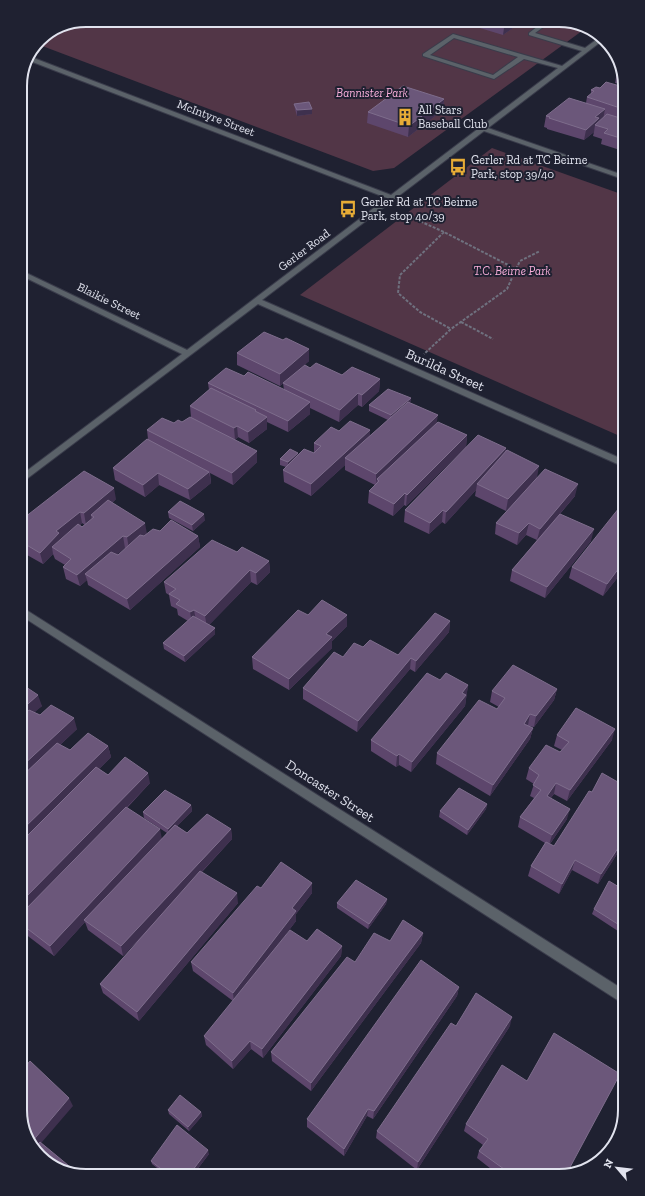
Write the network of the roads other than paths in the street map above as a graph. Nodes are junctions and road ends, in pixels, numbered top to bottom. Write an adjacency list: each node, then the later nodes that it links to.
1 (540, 27): 3 (street)
2 (598, 41): 3 (street, Gerler Road)
3 (586, 50): 6 (street, Gerler Road)
4 (522, 57): 4 (street); 6 (street)
5 (33, 60): 9 (street, McIntyre Street)
6 (563, 68): 7 (street, Gerler Road)
7 (483, 130): 8 (street); 9 (street, Gerler Road)
8 (618, 175)
9 (392, 198): 11 (street, Gerler Road)
10 (27, 275): 12 (street, Blaikie Street)
11 (257, 301): 12 (street, Gerler Road); 13 (street, Burilda Street)
12 (187, 353): 14 (street, Gerler Road)
13 (618, 461)
14 (27, 476)
15 (27, 614): 16 (street, Doncaster Street)
16 (618, 993)

